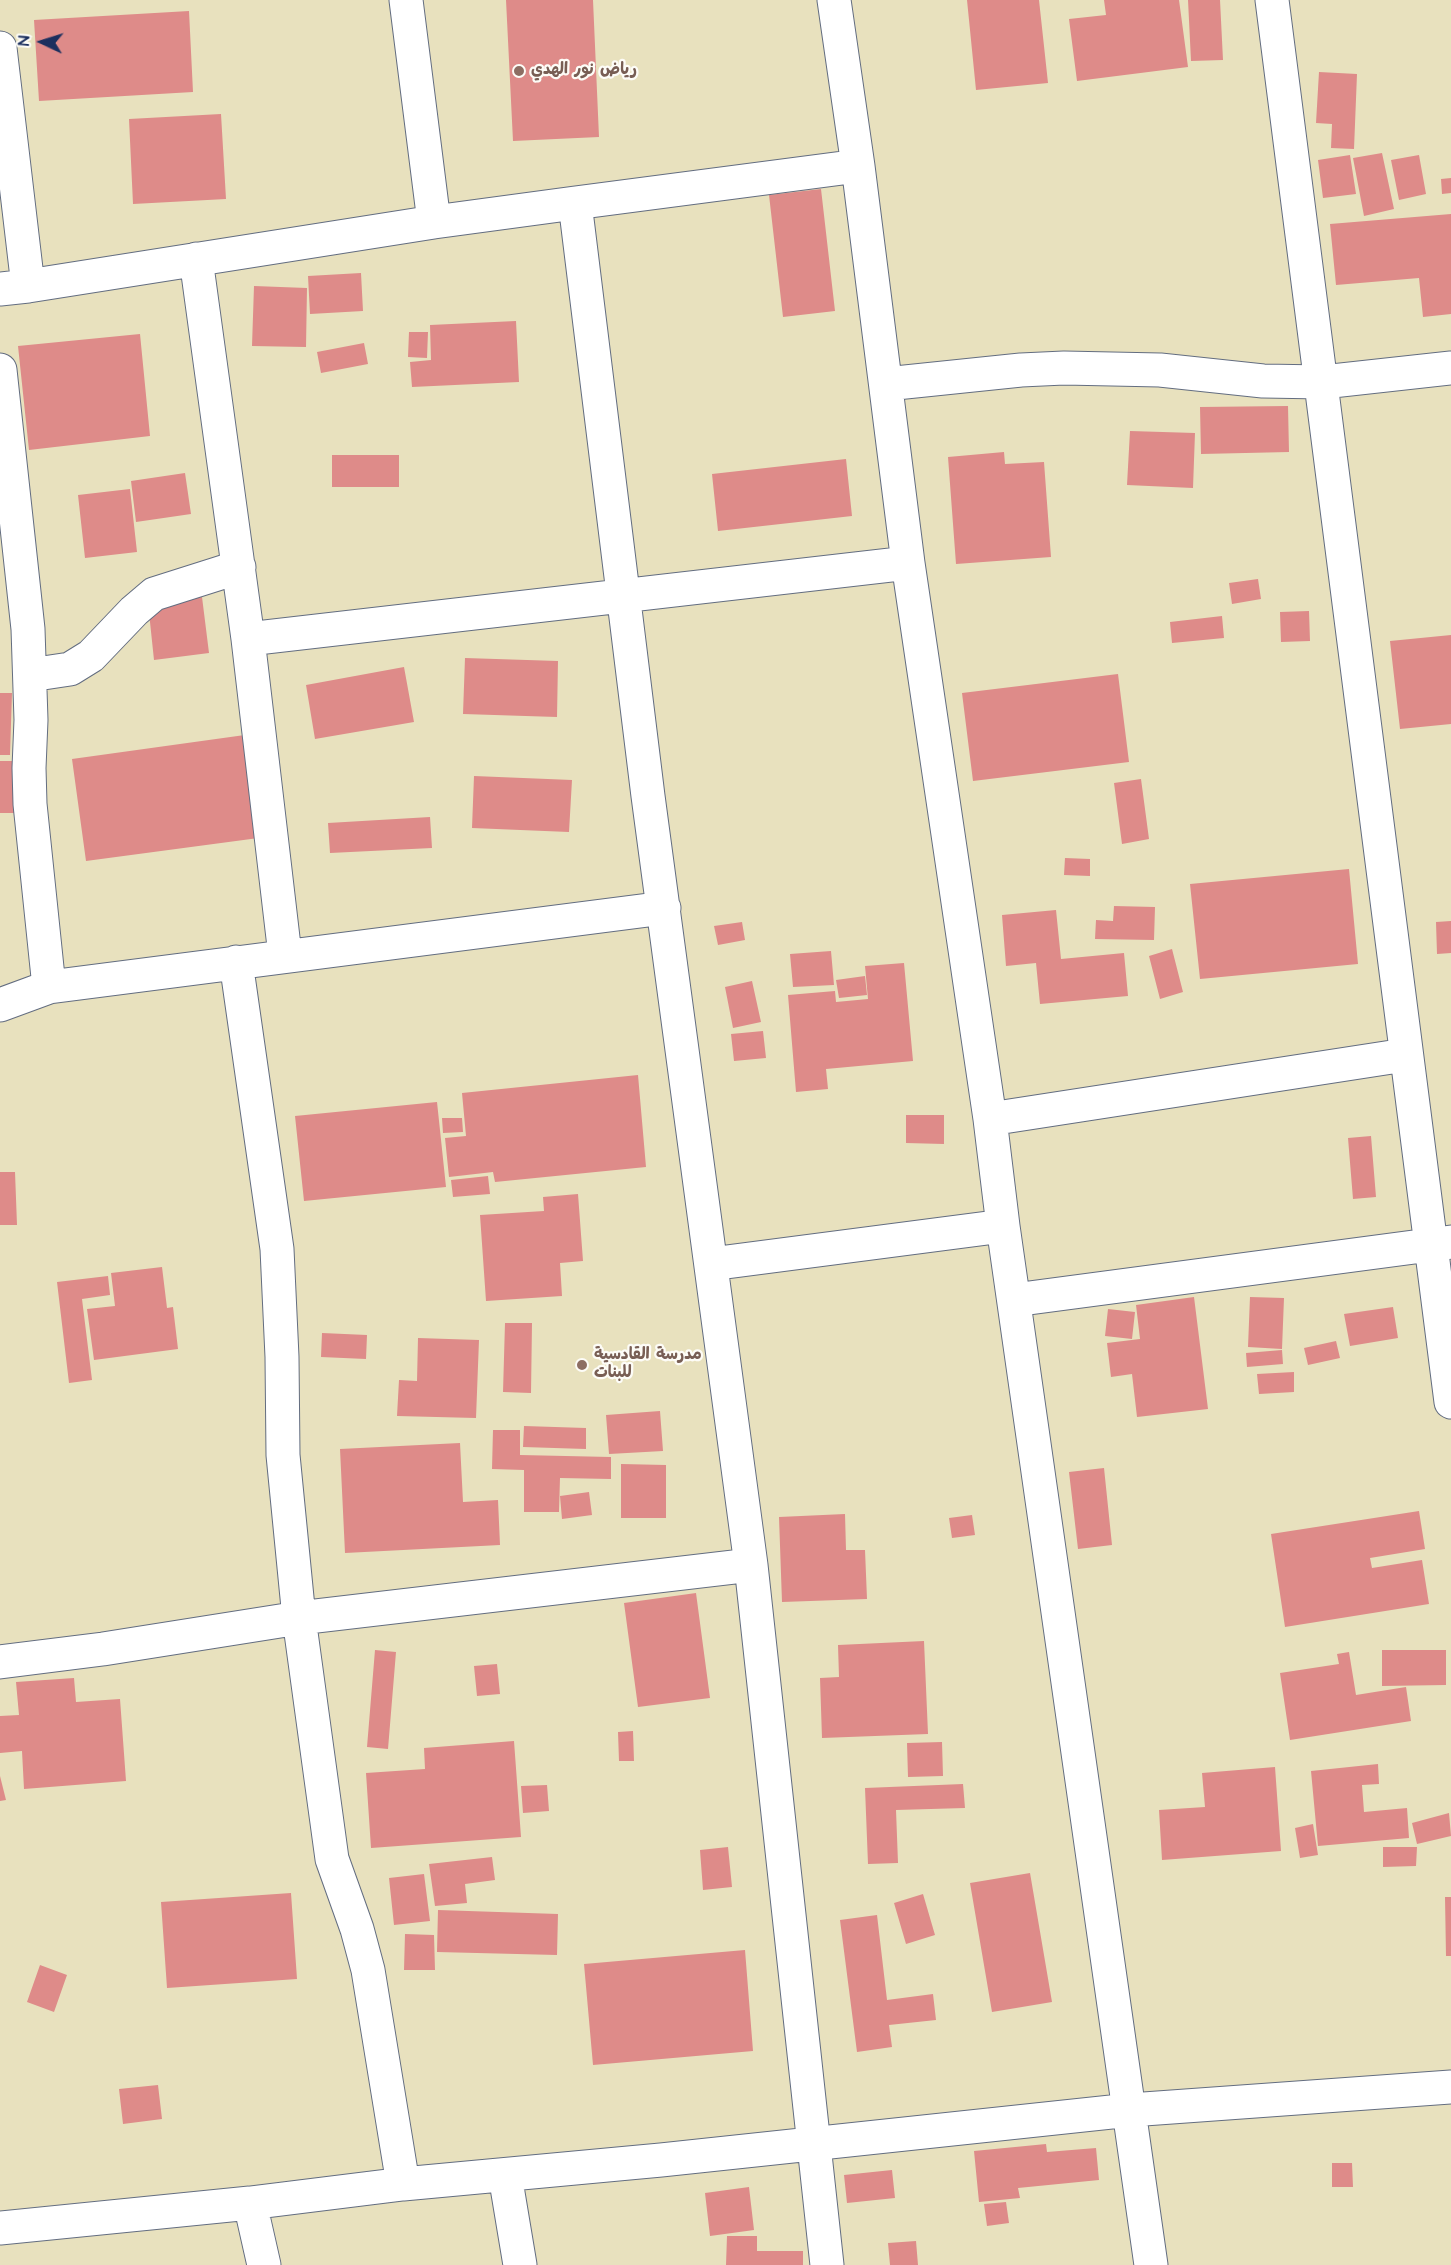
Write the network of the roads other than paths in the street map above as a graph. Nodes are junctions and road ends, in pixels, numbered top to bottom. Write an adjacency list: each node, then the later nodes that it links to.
1 (406, 0): 7 (street)
2 (834, 0): 5 (street)
3 (1272, 0): 12 (street)
4 (0, 48): 9 (street)
5 (858, 166): 6 (street); 13 (street)
6 (575, 203): 7 (street); 16 (street)
7 (434, 222): 8 (street)
8 (196, 260): 9 (street); 15 (street)
9 (14, 288)
10 (1451, 368): 12 (street)
11 (0, 370): 18 (street)
12 (1323, 382): 13 (street); 24 (street)
13 (886, 384): 14 (street)
14 (908, 563): 16 (street); 25 (street)
15 (238, 567): 17 (street); 18 (street)
16 (624, 596): 17 (street); 19 (street)
17 (248, 639): 20 (street)
18 (30, 675): 22 (street)
19 (664, 908): 20 (street); 28 (street)
20 (285, 956): 21 (street)
21 (236, 962): 22 (street); 32 (street)
22 (49, 987): 23 (street)
23 (0, 1005)
24 (1405, 1056): 25 (street); 27 (street)
25 (990, 1119): 26 (street)
26 (1003, 1226): 28 (street); 29 (street)
27 (1441, 1244): 29 (street); 30 (street)
28 (711, 1264): 31 (street)
29 (1014, 1300): 35 (street)
30 (1451, 1402)
31 (751, 1565): 32 (street); 36 (street)
32 (299, 1618): 33 (street); 38 (street)
33 (0, 1662)
34 (1451, 2087): 35 (street)
35 (1130, 2110): 36 (street); 44 (street)
36 (813, 2144): 37 (street); 43 (street)
37 (505, 2175): 38 (street); 42 (street)
38 (403, 2184): 39 (street)
39 (250, 2203): 40 (street); 41 (street)
40 (0, 2228)
41 (264, 2265)
42 (520, 2265)
43 (827, 2265)
44 (1151, 2265)

